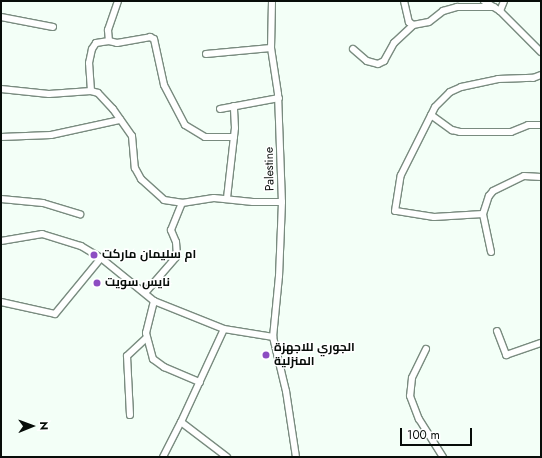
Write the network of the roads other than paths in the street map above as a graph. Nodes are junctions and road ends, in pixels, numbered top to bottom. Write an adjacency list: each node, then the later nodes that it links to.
1 (118, 1): 10 (street)
2 (272, 1): 11 (street, Palestine)
3 (404, 1): 8 (street)
4 (484, 1): 6 (street)
5 (504, 1): 6 (street)
6 (497, 9): 8 (street); 13 (street)
7 (1, 17): 9 (street)
8 (413, 25): 12 (street)
9 (53, 27)
10 (109, 41): 17 (street); 25 (street)
11 (271, 48): 14 (street); 18 (street, Palestine)
12 (353, 49)
13 (541, 52)
14 (206, 54)
15 (541, 75): 21 (street)
16 (1, 89): 17 (street)
17 (91, 91): 22 (street)
18 (278, 98): 19 (street); 29 (street, Palestine)
19 (234, 106): 20 (street); 25 (street)
20 (220, 109)
21 (432, 114): 23 (street); 32 (street)
22 (120, 120): 24 (street); 30 (street)
23 (541, 125)
24 (1, 137)
25 (234, 137): 27 (street)
26 (541, 177): 32 (street)
27 (227, 198): 29 (street); 30 (street)
28 (1, 199): 31 (street)
29 (282, 202): 41 (street, Palestine)
30 (182, 204): 36 (street)
31 (80, 214)
32 (483, 214): 34 (street)
33 (1, 241): 35 (street)
34 (491, 252)
35 (101, 258): 36 (street); 38 (street)
36 (145, 293): 37 (street)
37 (154, 301): 39 (street); 42 (street)
38 (1, 302)
39 (224, 329): 41 (street); 45 (street)
40 (497, 331): 43 (street)
41 (273, 337): 50 (street, Palestine)
42 (146, 338): 45 (street); 46 (street)
43 (541, 343)
44 (426, 349): 51 (street)
45 (200, 382): 47 (street)
46 (130, 415)
47 (181, 422): 48 (street); 49 (street)
48 (163, 457)
49 (227, 457)
50 (296, 457)
51 (443, 457)

